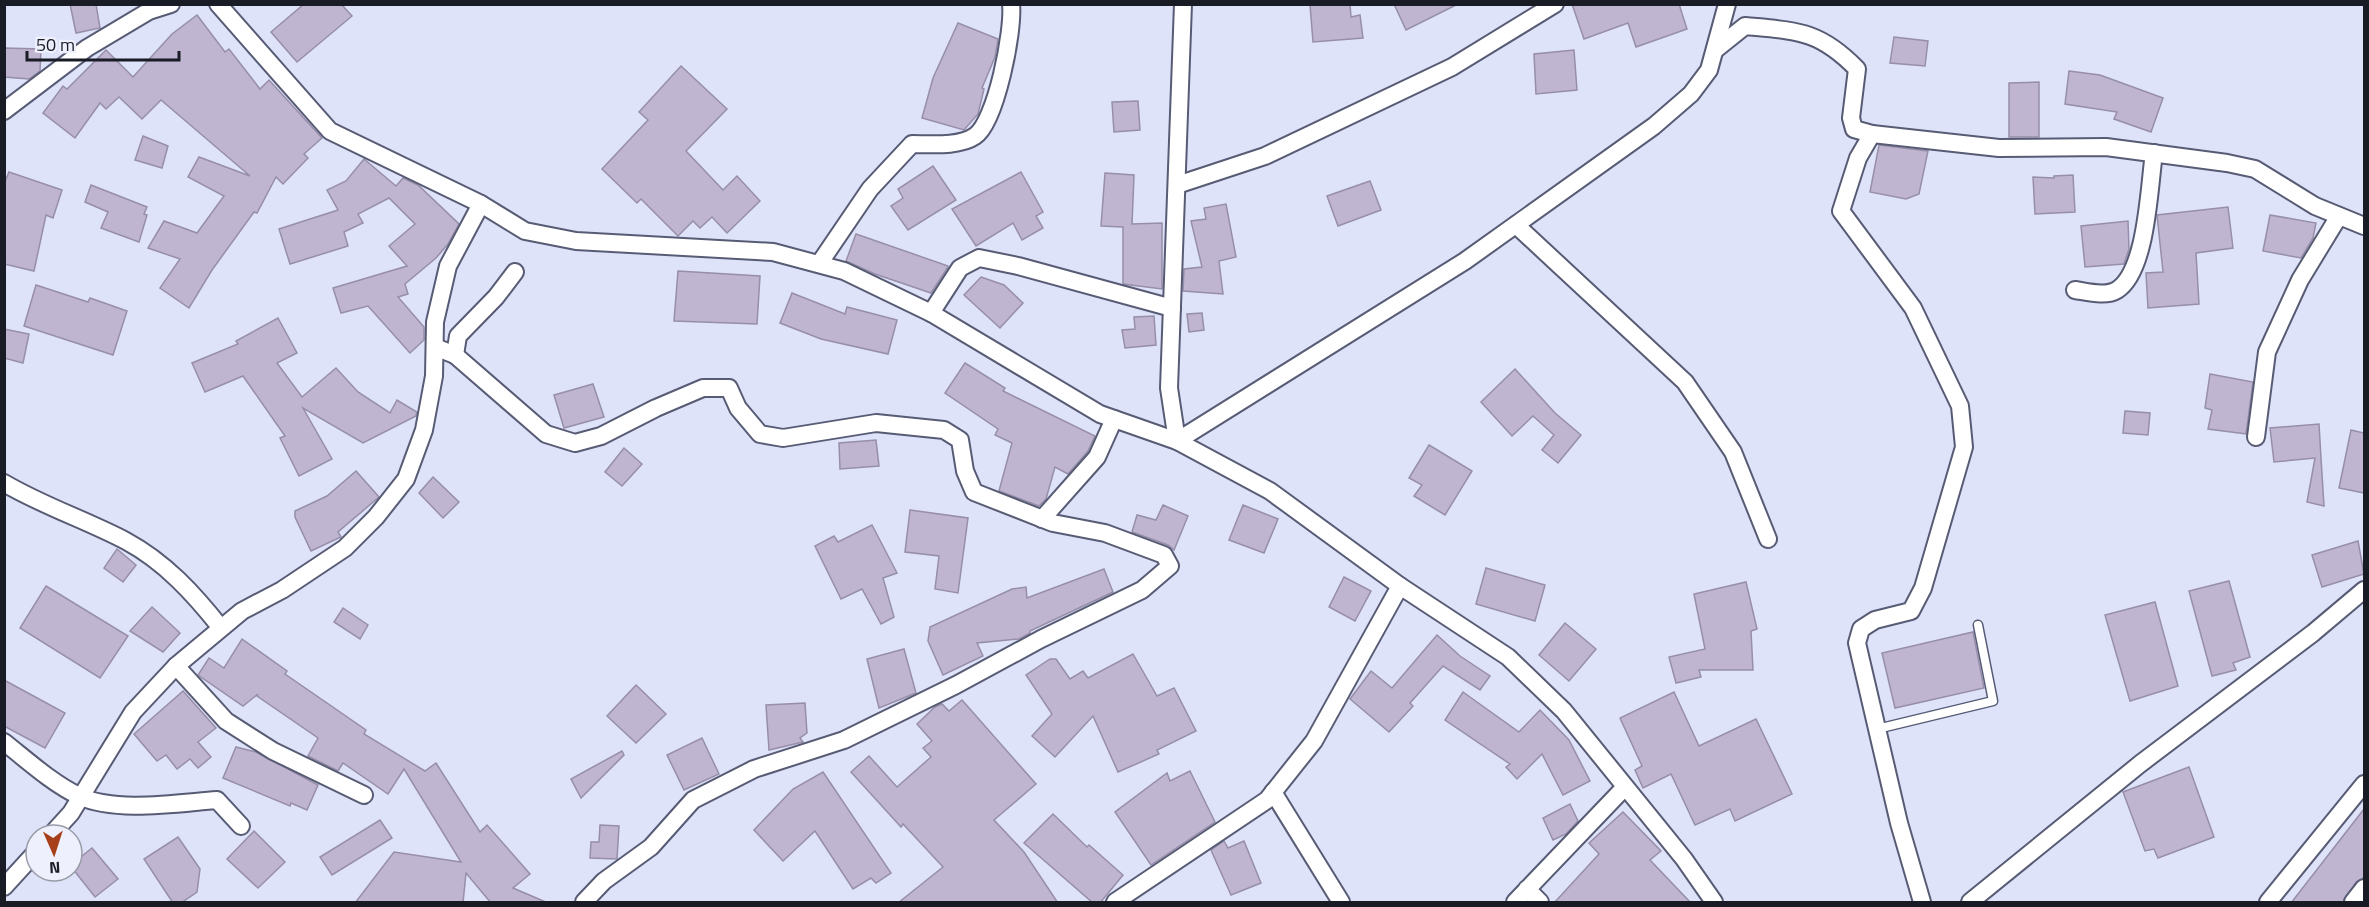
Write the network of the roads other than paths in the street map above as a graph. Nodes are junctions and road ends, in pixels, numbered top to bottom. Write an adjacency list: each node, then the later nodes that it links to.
1 (171, 4): 8 (street)
2 (218, 4): 12 (street)
3 (1011, 4): 16 (street)
4 (1183, 4): 11 (street)
5 (1555, 4): 11 (street)
6 (1727, 4): 7 (street)
7 (1714, 50): 9 (street); 14 (street)
8 (4, 111)
9 (1872, 134): 10 (street); 34 (street)
10 (2154, 153): 13 (street); 18 (street)
11 (1177, 185): 19 (street)
12 (481, 204): 16 (street); 21 (street)
13 (2339, 216): 15 (street); 24 (street)
14 (1516, 225): 25 (street); 28 (street)
15 (2364, 226)
16 (819, 264): 20 (street)
17 (515, 272): 22 (street)
18 (2075, 290)
19 (1172, 308): 20 (street); 25 (street)
20 (931, 312): 23 (street)
21 (435, 347): 22 (street); 32 (street)
22 (454, 355): 27 (street)
23 (1114, 419): 25 (street); 27 (street)
24 (2256, 437)
25 (1177, 441): 29 (street)
26 (4, 483): 32 (street)
27 (1041, 519): 47 (street)
28 (1768, 539)
29 (1400, 586): 37 (street); 38 (street)
30 (2364, 591): 54 (street)
31 (1978, 625): 34 (lane)
32 (221, 628): 33 (street)
33 (176, 666): 39 (street); 40 (street)
34 (1877, 729): 53 (street)
35 (4, 742): 40 (street)
36 (2364, 784): 55 (street)
37 (1625, 787): 46 (street); 52 (street)
38 (1273, 792): 48 (street); 49 (street)
39 (364, 795)
40 (81, 797): 41 (street); 42 (street)
41 (62, 823)
42 (241, 825)
43 (24, 865): 44 (street)
44 (4, 887)
45 (2364, 888): 56 (street)
46 (1527, 889): 50 (street); 51 (street)
47 (584, 903)
48 (1115, 903)
49 (1341, 903)
50 (1515, 903)
51 (1540, 903)
52 (1714, 903)
53 (1922, 903)
54 (1970, 903)
55 (2268, 903)
56 (2353, 903)

